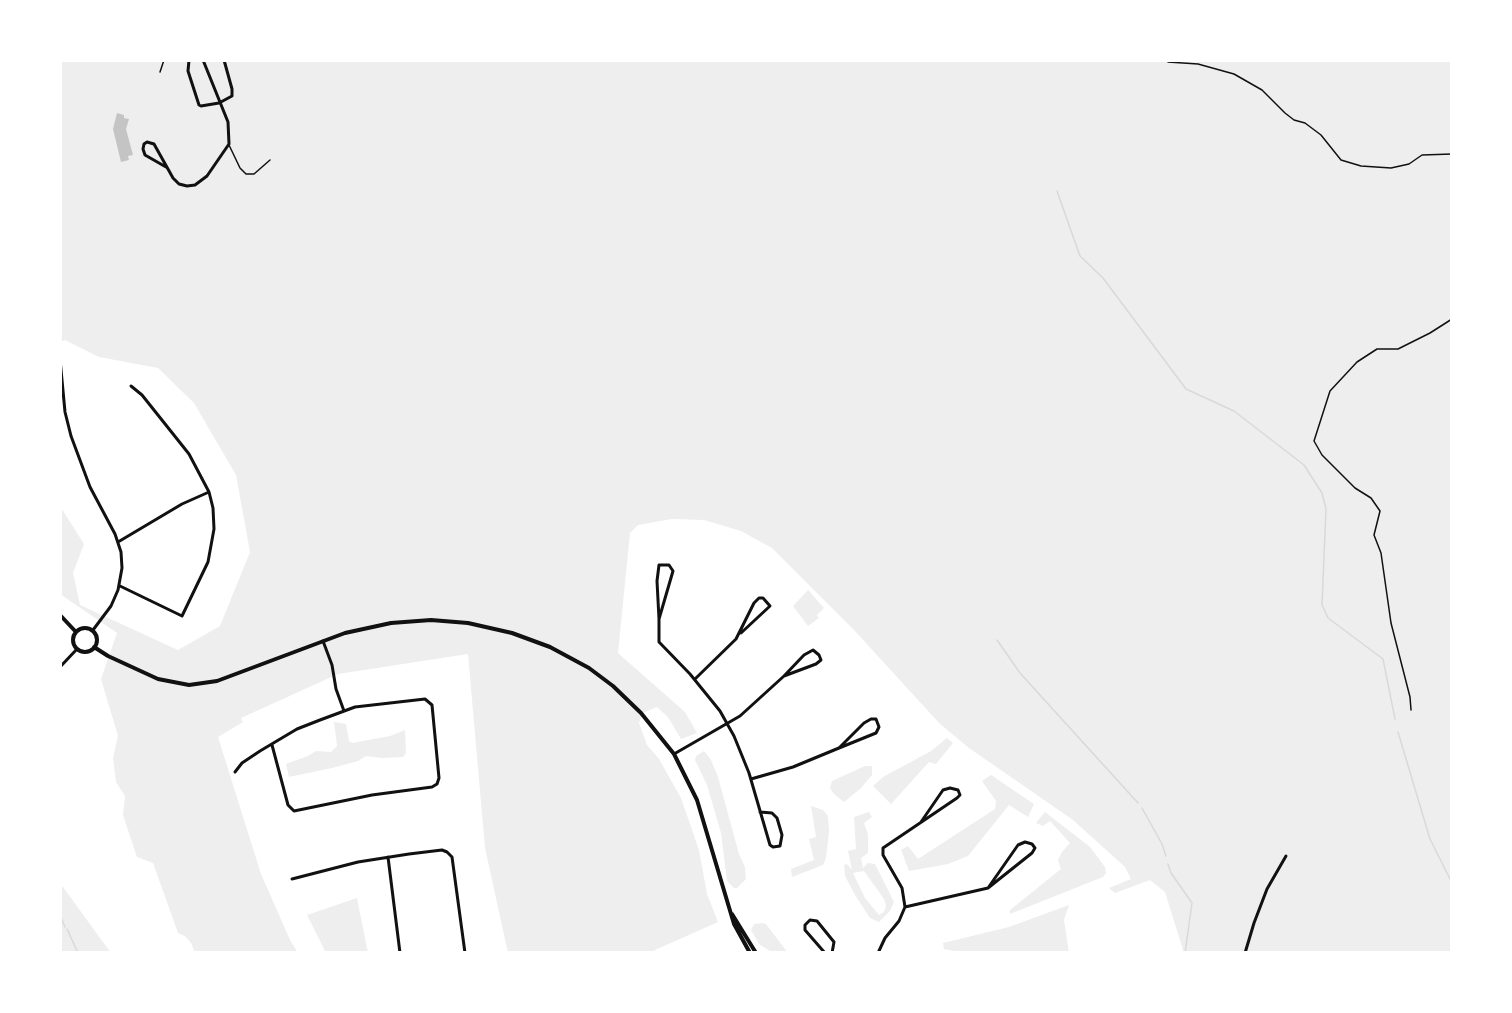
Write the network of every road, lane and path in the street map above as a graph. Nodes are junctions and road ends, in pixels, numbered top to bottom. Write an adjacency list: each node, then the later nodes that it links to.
1 (164, 60): 6 (path)
2 (189, 60): 7 (street)
3 (203, 60): 7 (street)
4 (224, 60): 7 (street)
5 (1167, 60): 9 (path)
6 (160, 72)
7 (219, 102): 8 (street)
8 (229, 144): 10 (lane); 11 (street)
9 (1452, 154)
10 (270, 160)
11 (166, 167): 11 (street)
12 (1452, 319): 29 (path)
13 (60, 359): 16 (street)
14 (131, 386): 15 (street)
15 (208, 492): 16 (street); 17 (street)
16 (118, 542): 17 (street)
17 (120, 586): 20 (street)
18 (60, 615): 21 (street)
19 (659, 619): 19 (street); 28 (street)
20 (93, 630): 21 (street); 24 (street)
21 (76, 632): 25 (street)
22 (741, 633): 22 (street); 28 (street)
23 (323, 640): 24 (street); 30 (street); 34 (street)
24 (94, 647): 25 (street)
25 (77, 649): 26 (street)
26 (60, 667)
27 (784, 676): 27 (street); 31 (street)
28 (694, 679): 31 (street)
29 (1411, 710)
30 (344, 711): 32 (street); 32 (street)
31 (727, 723): 34 (street); 36 (street)
32 (272, 745): 35 (street)
33 (839, 748): 33 (street); 36 (street)
34 (674, 754): 44 (street)
35 (235, 772)
36 (751, 779): 37 (street)
37 (760, 812): 37 (street)
38 (921, 822): 38 (street); 43 (street)
39 (1286, 856): 52 (street)
40 (388, 858): 41 (street); 45 (street); 46 (street)
41 (292, 879)
42 (988, 888): 42 (street); 43 (street)
43 (905, 907): 51 (street)
44 (732, 914): 47 (street); 48 (street)
45 (400, 953)
46 (465, 953)
47 (750, 953)
48 (756, 953)
49 (825, 953): 50 (street)
50 (832, 953)
51 (878, 953)
52 (1245, 953)

